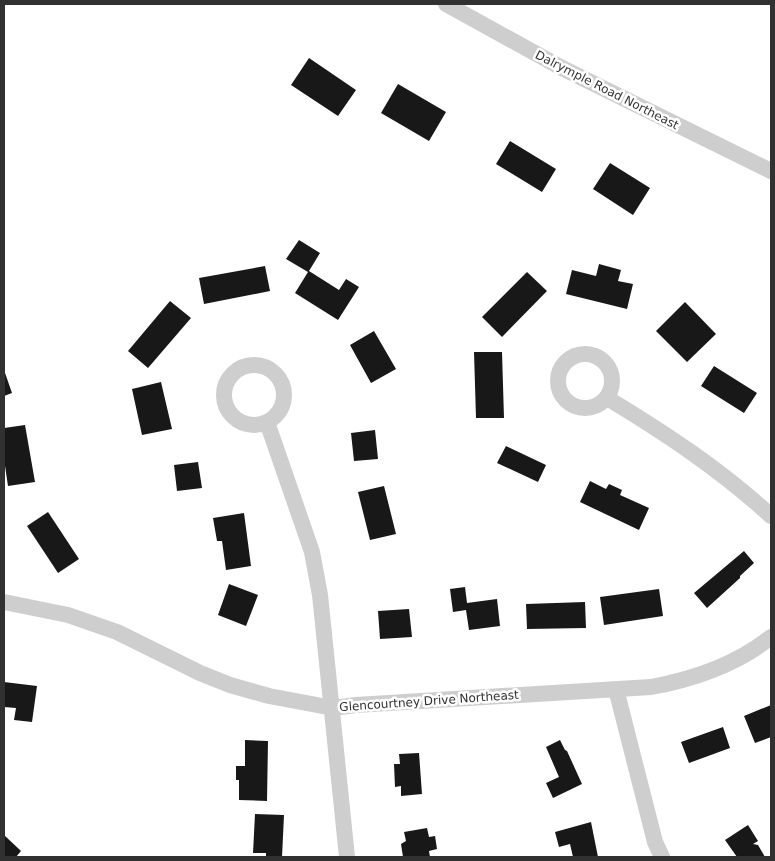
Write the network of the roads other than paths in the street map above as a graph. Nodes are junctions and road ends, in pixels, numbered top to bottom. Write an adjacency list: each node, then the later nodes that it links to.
1 (454, 6): 2 (street, Dalrymple Road Northeast)
2 (771, 171)
3 (607, 398): 5 (street)
4 (268, 422): 9 (street)
5 (771, 516)
6 (4, 602): 9 (street, Glencourtney Drive Northeast)
7 (771, 637): 8 (street, Glencourtney Drive Northeast)
8 (616, 688): 9 (street, Glencourtney Drive Northeast); 11 (street)
9 (333, 708): 10 (street)
10 (347, 857)
11 (662, 857)

